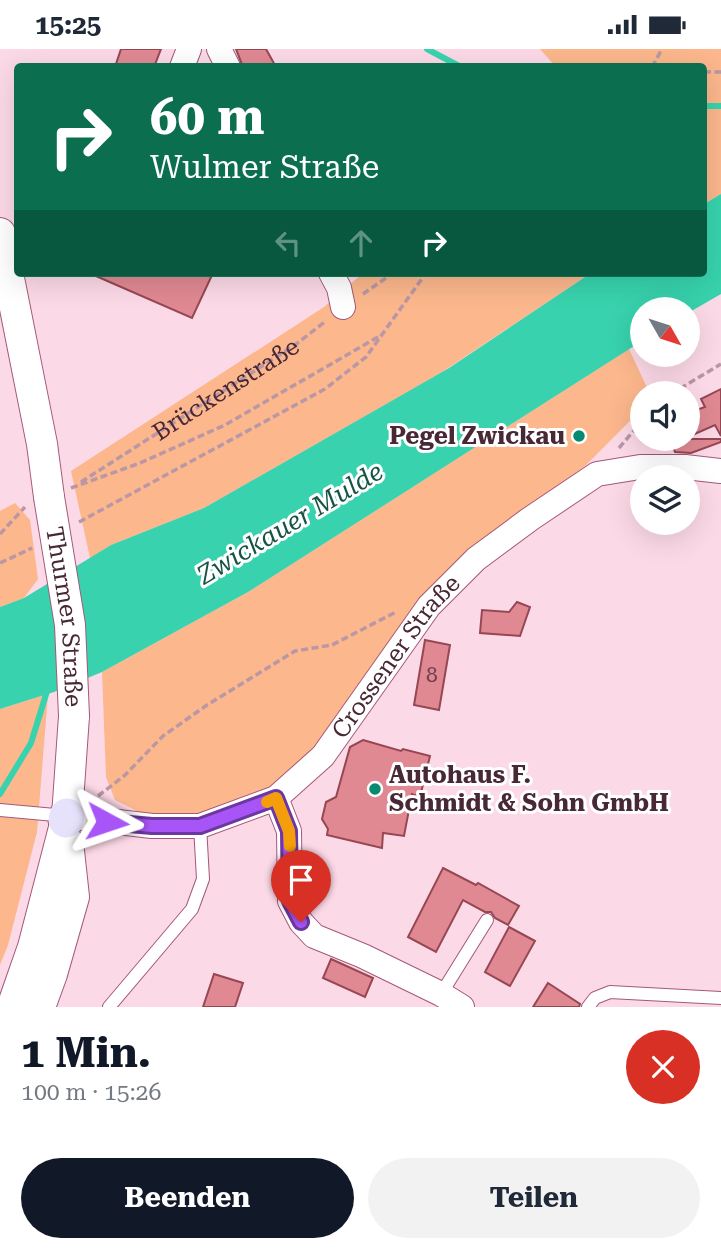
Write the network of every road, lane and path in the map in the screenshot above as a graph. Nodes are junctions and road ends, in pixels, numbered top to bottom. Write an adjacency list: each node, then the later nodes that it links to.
1 (0, 233): 10 (street, Thurmer Straße)
2 (333, 277): 5 (street)
3 (387, 277): 5 (path, Brückenstraße)
4 (423, 277): 6 (path)
5 (343, 307): 10 (path, Brückenstraße)
6 (380, 336): 10 (path); 13 (path)
7 (721, 365): 8 (path)
8 (693, 381)
9 (721, 471): 19 (street, Crossener Straße)
10 (49, 497): 11 (path); 21 (street, Thurmer Straße, bridge)
11 (10, 523): 12 (path); 14 (path)
12 (0, 527)
13 (70, 527)
14 (0, 534)
15 (33, 547): 16 (path)
16 (0, 563)
17 (396, 612): 18 (path)
18 (97, 797)
19 (276, 798): 22 (street, Crossener Straße); 25 (street)
20 (0, 810): 21 (lane)
21 (67, 818): 22 (street, Crossener Straße); 26 (street, Thurmer Straße); 27 (street, Thurmer Straße)
22 (200, 826): 28 (lane)
23 (487, 920): 25 (lane)
24 (721, 998): 29 (lane)
25 (452, 1000)
26 (12, 1007)
27 (40, 1007)
28 (108, 1007)
29 (588, 1007)

